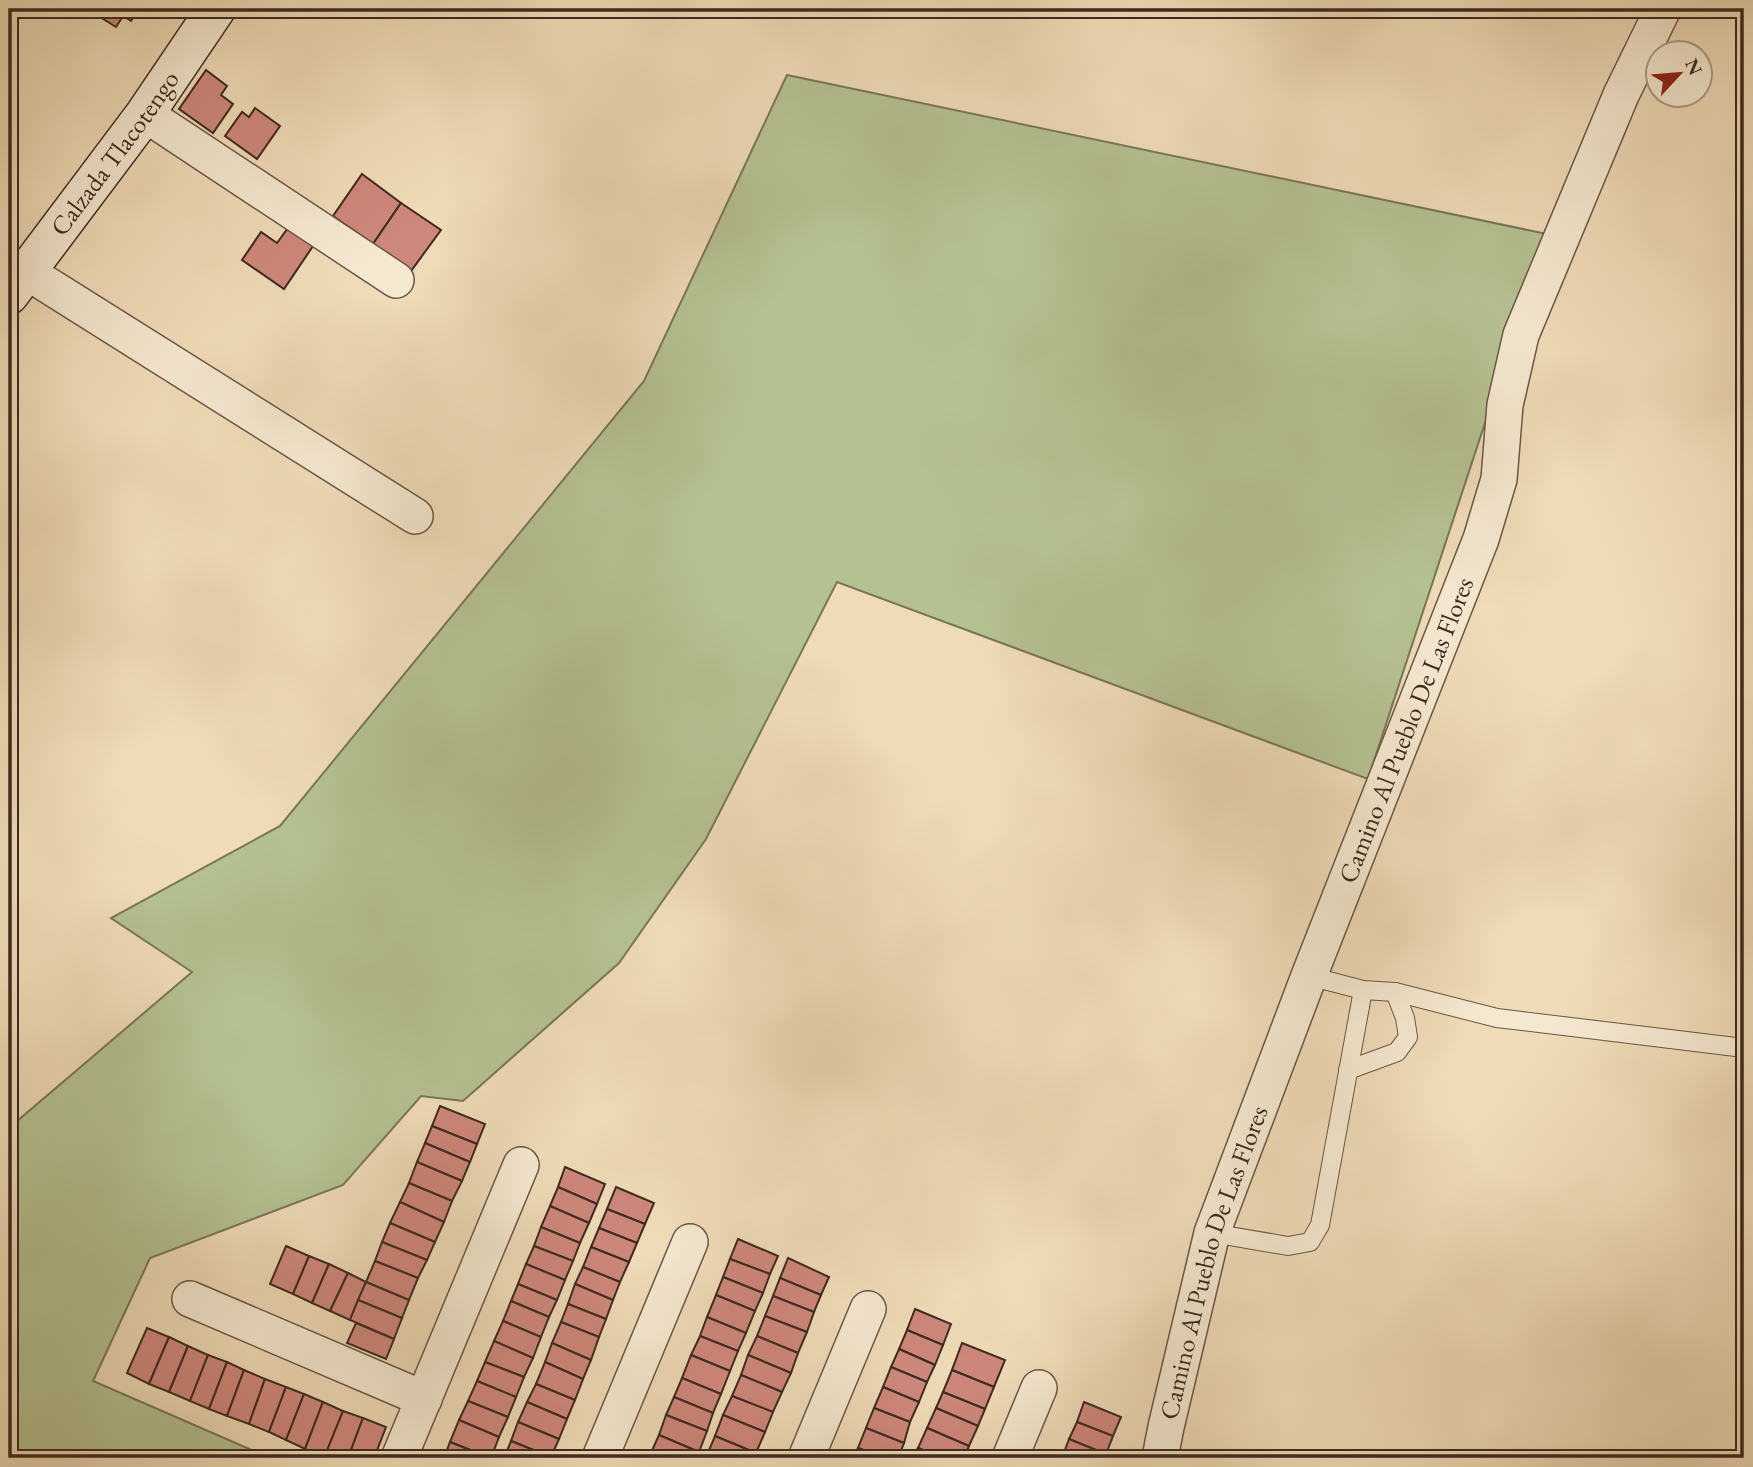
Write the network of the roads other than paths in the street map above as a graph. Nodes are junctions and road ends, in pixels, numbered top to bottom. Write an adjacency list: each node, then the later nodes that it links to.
1 (216, 9): 3 (street, Calzada Tlacotengo)
2 (1663, 9): 7 (street, Camino Al Pueblo De Las Flores)
3 (145, 114): 4 (street); 5 (street, Calzada Tlacotengo)
4 (396, 280)
5 (18, 283): 6 (street)
6 (415, 516)
7 (1309, 976): 8 (lane); 13 (street, Camino Al Pueblo De Las Flores)
8 (1363, 989): 9 (lane); 11 (lane)
9 (1395, 992): 10 (lane); 11 (lane)
10 (1744, 1048)
11 (1349, 1070): 13 (lane)
12 (521, 1165): 18 (street)
13 (1212, 1233): 23 (street, Camino Al Pueblo De Las Flores)
14 (690, 1242): 20 (street)
15 (190, 1299): 18 (street)
16 (868, 1309): 21 (street)
17 (1039, 1388): 22 (street)
18 (424, 1399): 19 (street)
19 (399, 1458)
20 (600, 1458)
21 (806, 1458)
22 (1010, 1458)
23 (1160, 1458)

